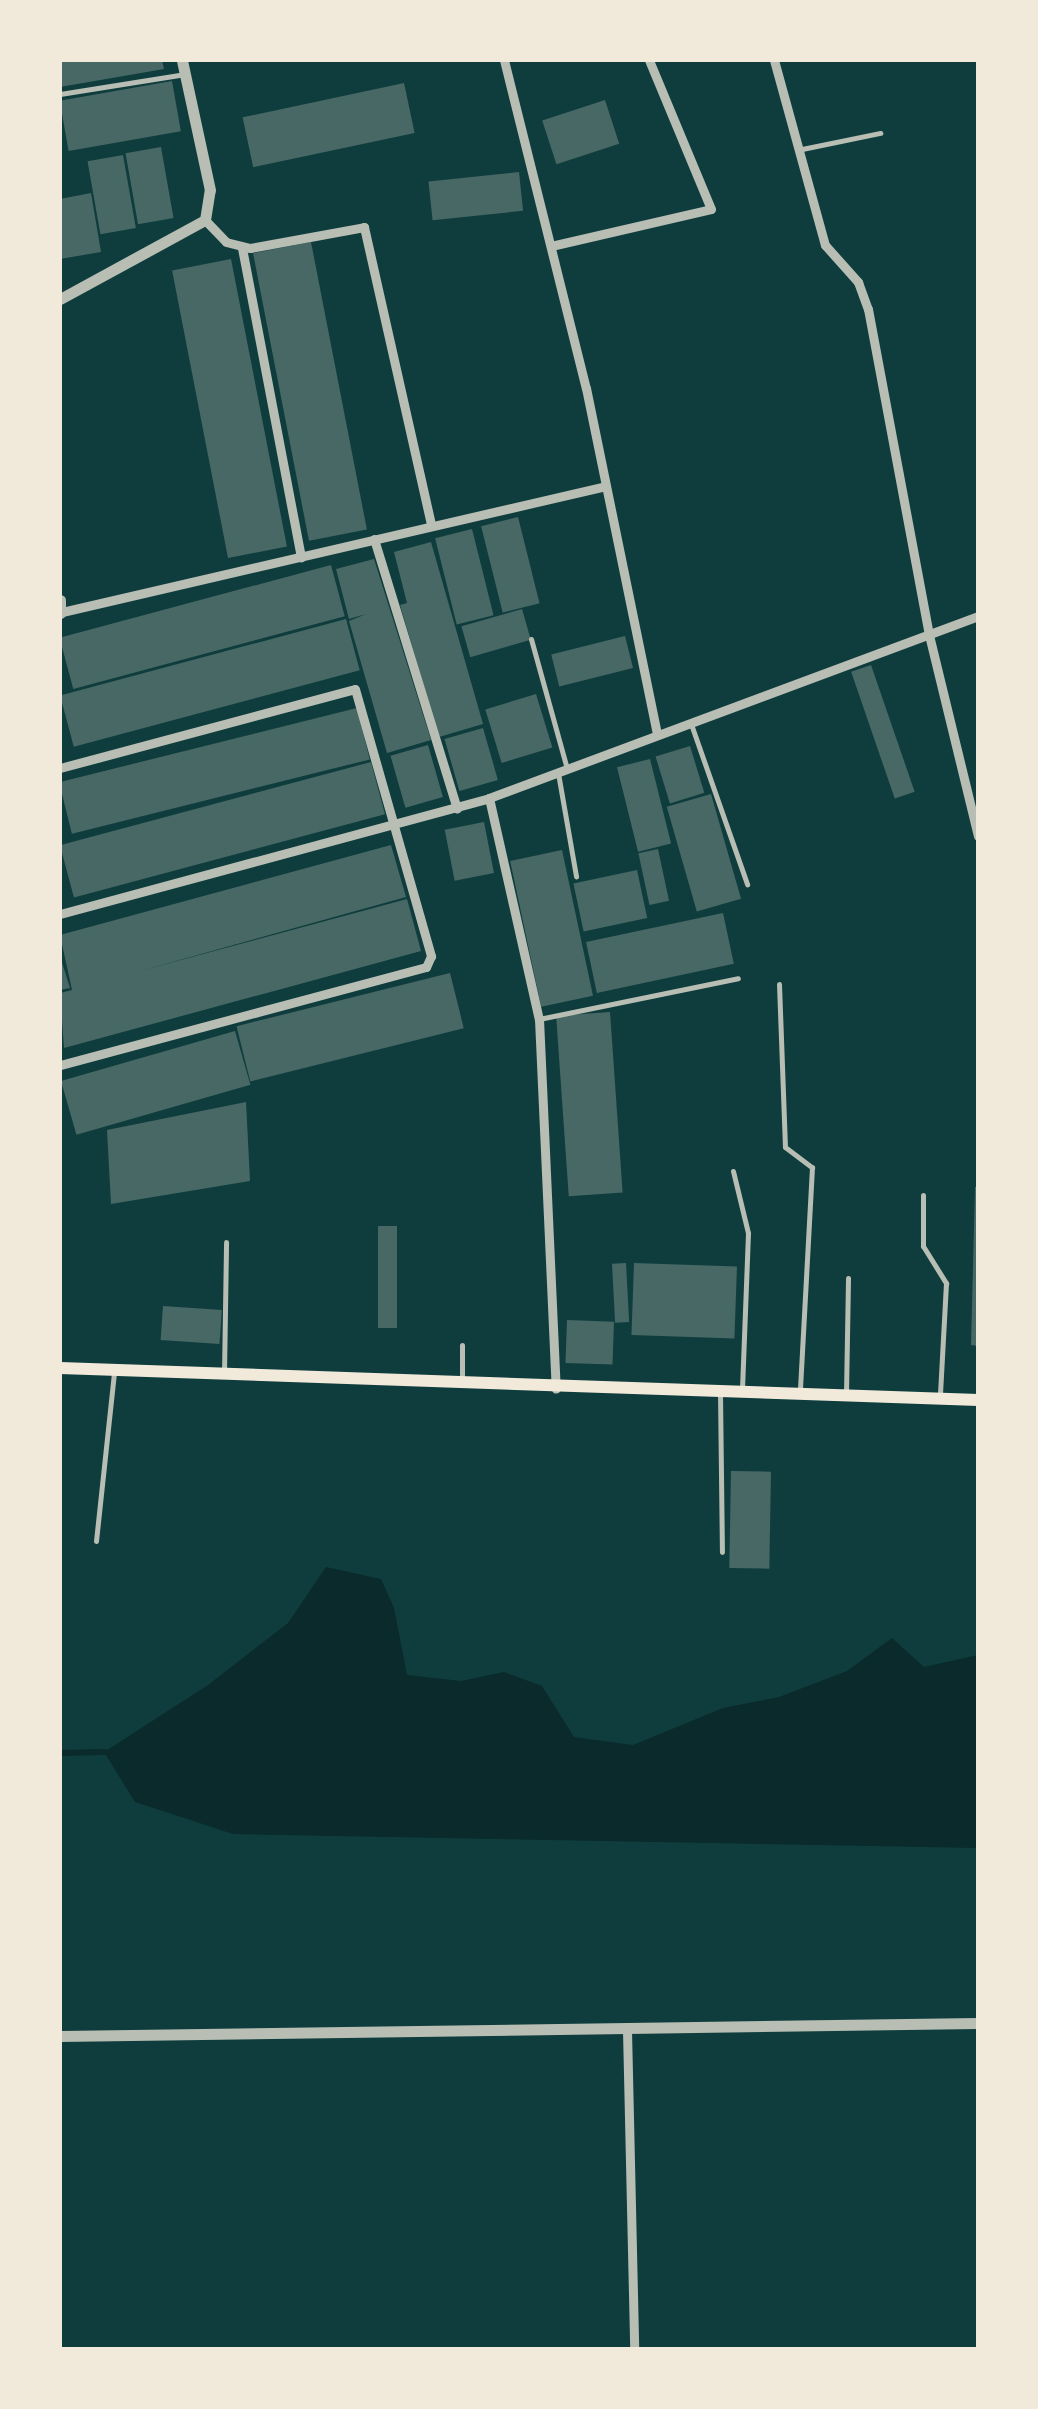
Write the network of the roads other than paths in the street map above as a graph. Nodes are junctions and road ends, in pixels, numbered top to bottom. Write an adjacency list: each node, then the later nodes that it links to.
1 (182, 60): 5 (street)
2 (504, 60): 10 (street)
3 (650, 60): 10 (street)
4 (774, 60): 8 (street)
5 (186, 74): 6 (lane); 9 (street)
6 (60, 94)
7 (880, 133): 8 (lane)
8 (802, 149): 19 (street)
9 (205, 220): 11 (street); 12 (street)
10 (551, 246): 13 (street)
11 (242, 248): 14 (street); 16 (street)
12 (60, 299)
13 (606, 486): 14 (street); 22 (street)
14 (430, 525): 15 (street)
15 (374, 540): 16 (street); 26 (street)
16 (301, 557): 17 (street)
17 (61, 608)
18 (978, 616): 19 (street)
19 (929, 635): 21 (street); 28 (street)
20 (531, 639): 24 (lane)
21 (690, 722): 22 (street); 30 (lane)
22 (657, 734): 24 (street)
23 (60, 768): 27 (street)
24 (563, 771): 25 (street); 29 (lane)
25 (488, 798): 26 (street); 34 (street)
26 (456, 808): 27 (street)
27 (394, 828): 31 (street); 35 (street)
28 (978, 836)
29 (576, 876)
30 (747, 884)
31 (60, 914)
32 (738, 978): 34 (lane)
33 (779, 984): 48 (lane)
34 (538, 1019): 45 (street)
35 (60, 1065)
36 (733, 1171): 47 (lane)
37 (923, 1195): 50 (lane)
38 (226, 1242): 43 (lane)
39 (848, 1278): 49 (lane)
40 (462, 1344): 44 (lane)
41 (60, 1368): 42 (main road)
42 (114, 1372): 43 (main road); 52 (lane)
43 (224, 1377): 44 (main road)
44 (462, 1387): 45 (main road)
45 (556, 1389): 46 (main road)
46 (720, 1394): 47 (main road); 53 (lane)
47 (742, 1394): 48 (main road)
48 (800, 1396): 49 (main road)
49 (846, 1397): 50 (main road)
50 (940, 1399): 51 (main road)
51 (978, 1400)
52 (96, 1541)
53 (722, 1552)
54 (978, 2023): 55 (street)
55 (627, 2030): 56 (street); 57 (street)
56 (60, 2036)
57 (634, 2349)

